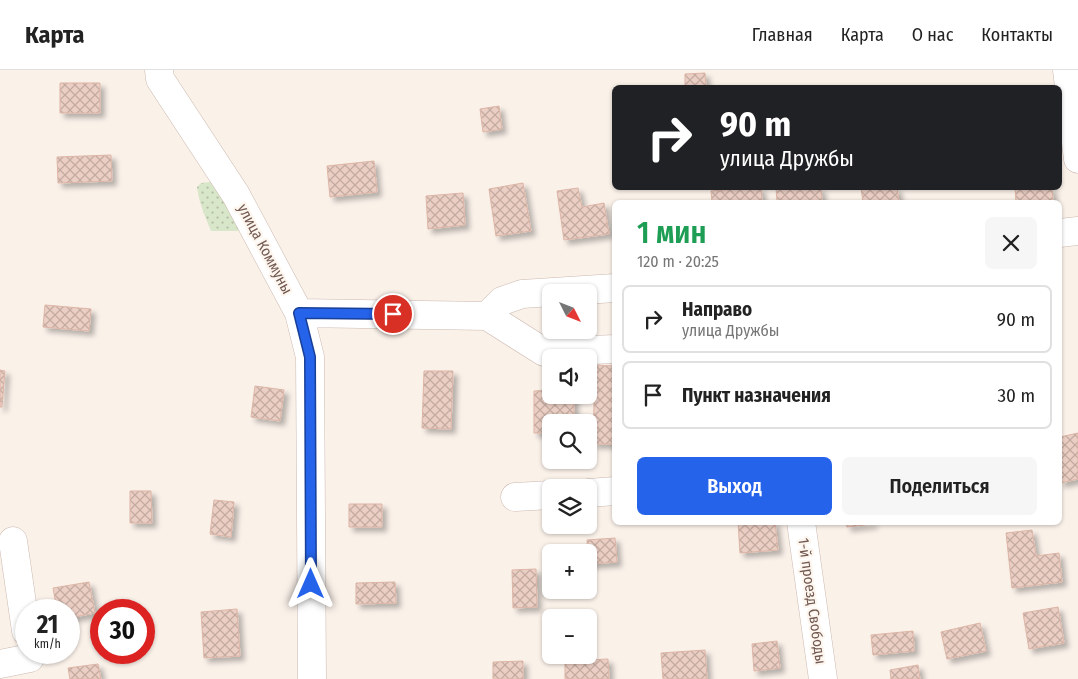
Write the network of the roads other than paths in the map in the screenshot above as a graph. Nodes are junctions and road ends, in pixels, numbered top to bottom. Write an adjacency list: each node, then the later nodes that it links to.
1 (1067, 70): 3 (street)
2 (160, 74): 7 (street, улица Коммуны)
3 (1078, 159)
4 (1078, 231): 5 (street)
5 (1062, 233)
6 (612, 288): 8 (street)
7 (299, 313): 8 (street); 19 (street, улица Коммуны)
8 (488, 316): 9 (street)
9 (612, 349)
10 (612, 491): 11 (street)
11 (597, 492)
12 (542, 495): 13 (street)
13 (515, 496)
14 (801, 525): 20 (street, 1-й проезд Свободы)
15 (12, 541): 16 (street)
16 (21, 599)
17 (15, 660): 18 (street)
18 (0, 664)
19 (312, 679)
20 (823, 679)

